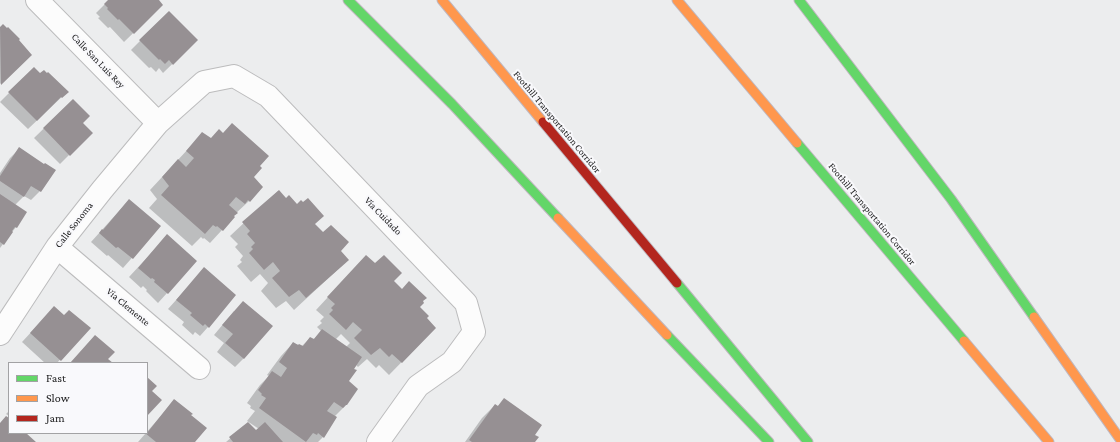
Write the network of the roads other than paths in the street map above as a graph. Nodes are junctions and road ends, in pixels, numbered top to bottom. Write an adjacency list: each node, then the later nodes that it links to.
1 (38, 0): 6 (street, Calle San Luis Rey)
2 (348, 0): 12 (highway)
3 (442, 0): 13 (highway, Foothill Transportation Corridor)
4 (677, 0): 14 (highway, Foothill Transportation Corridor)
5 (799, 0): 10 (highway)
6 (158, 123): 7 (street, Calle Sonoma); 11 (street, Via Cuidado)
7 (57, 247): 8 (street, Calle Sonoma); 9 (street, Via Clemente)
8 (0, 334)
9 (199, 368)
10 (1120, 439)
11 (378, 442)
12 (769, 442)
13 (808, 442)
14 (1048, 442)

